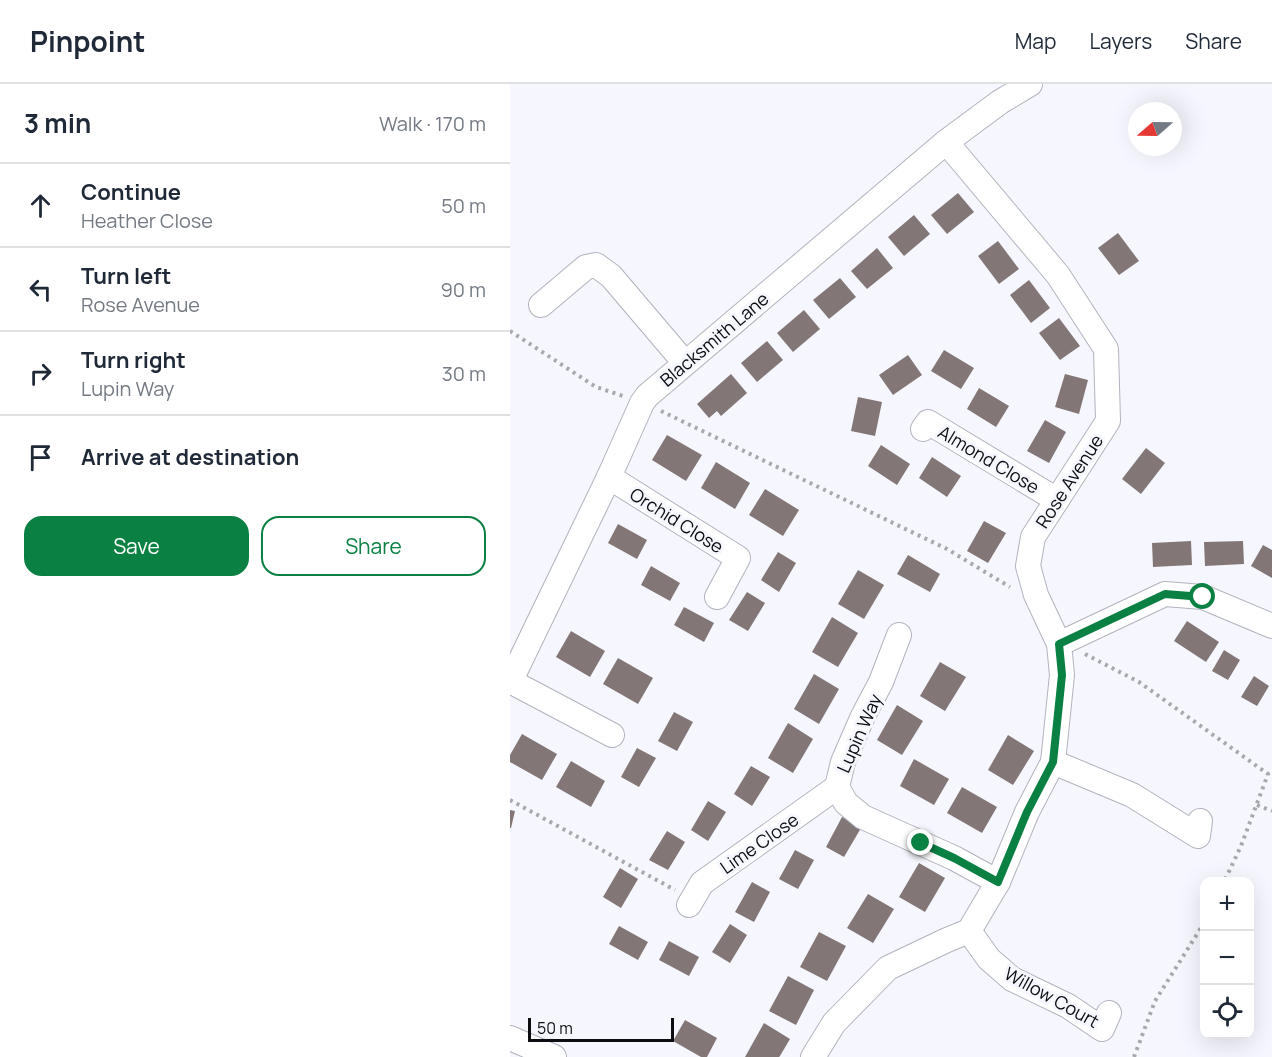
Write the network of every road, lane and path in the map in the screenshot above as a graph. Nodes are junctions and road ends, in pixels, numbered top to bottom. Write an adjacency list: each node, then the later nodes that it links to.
1 (1030, 84): 2 (street, Blacksmith Lane)
2 (946, 142): 5 (street, Blacksmith Lane); 9 (street, Rose Avenue)
3 (541, 304): 5 (street)
4 (510, 331): 6 (path)
5 (685, 363): 6 (street, Blacksmith Lane)
6 (642, 403): 8 (street, Blacksmith Lane); 10 (path)
7 (927, 422): 9 (street, Almond Close)
8 (609, 477): 11 (street, Orchid Close); 15 (street, Blacksmith Lane)
9 (1058, 500): 14 (street, Rose Avenue)
10 (1016, 593)
11 (717, 597)
12 (1272, 626): 14 (street)
13 (899, 635): 18 (street, Lupin Way)
14 (1059, 644): 17 (street, Rose Avenue); 20 (path)
15 (510, 682): 16 (street)
16 (612, 735)
17 (1053, 762): 22 (street); 24 (street, Rose Avenue)
18 (837, 787): 24 (street, Lupin Way); 25 (street, Lime Close)
19 (510, 800): 25 (path)
20 (1257, 805): 21 (path); 23 (path)
21 (1272, 811)
22 (1198, 836)
23 (1226, 877)
24 (998, 882): 27 (street, Rose Avenue)
25 (690, 906)
26 (1200, 929): 32 (path)
27 (969, 930): 28 (street, Willow Court); 31 (street)
28 (1103, 1027)
29 (510, 1038): 30 (street)
30 (554, 1057)
31 (813, 1057)
32 (1134, 1057)

